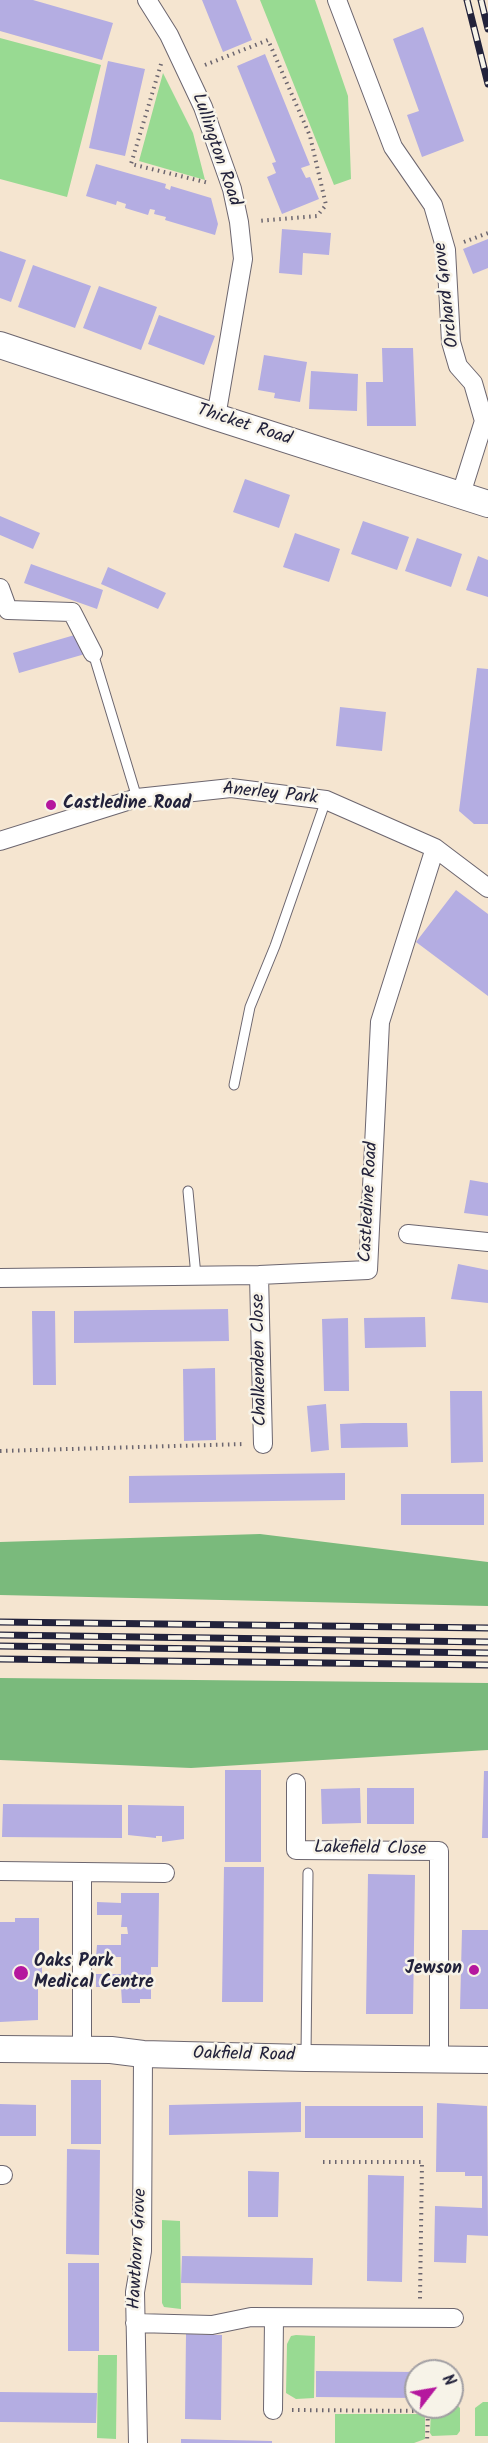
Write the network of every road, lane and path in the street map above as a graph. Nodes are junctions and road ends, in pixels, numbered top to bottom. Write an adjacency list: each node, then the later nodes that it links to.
1 (147, 0): 3 (street, Lullington Road)
2 (337, 0): 9 (street, Orchard Grove)
3 (170, 35): 4 (street, Lullington Road); 5 (path)
4 (187, 72): 5 (street, Lullington Road); 6 (path)
5 (232, 189): 6 (street, Lullington Road)
6 (239, 222): 8 (street, Lullington Road)
7 (0, 345): 8 (street, Thicket Road)
8 (216, 417): 9 (street, Thicket Road)
9 (461, 494): 10 (street, Thicket Road)
10 (488, 504)
11 (0, 588): 12 (street)
12 (93, 653): 13 (lane)
13 (137, 798): 14 (street, Anerley Park); 15 (street, Anerley Park)
14 (326, 800): 16 (street, Anerley Park); 18 (lane)
15 (0, 841)
16 (435, 848): 17 (street, Anerley Park); 22 (street, Castledine Road)
17 (488, 888)
18 (234, 1085)
19 (188, 1191): 23 (lane)
20 (408, 1234): 21 (street)
21 (488, 1242)
22 (259, 1275): 23 (street, Castledine Road); 25 (street, Chalkenden Close)
23 (196, 1276): 24 (street, Castledine Road)
24 (0, 1278)
25 (263, 1444): 26 (path)
26 (0, 1451)
27 (296, 1783): 36 (street, Lakefield Close)
28 (0, 1871): 29 (street)
29 (82, 1872): 30 (street); 33 (street)
30 (165, 1873)
31 (308, 1873): 35 (lane)
32 (0, 2049): 33 (street, Oakfield Road)
33 (82, 2050): 34 (street, Oakfield Road)
34 (143, 2054): 35 (street, Oakfield Road); 42 (street, Hawthorn Grove)
35 (306, 2058): 36 (street, Oakfield Road)
36 (439, 2059): 37 (street, Oakfield Road)
37 (488, 2060)
38 (323, 2162): 39 (path)
39 (420, 2318): 40 (street); 41 (street)
40 (454, 2318)
41 (274, 2319): 42 (street); 43 (street)
42 (135, 2323): 44 (street, Hawthorn Grove)
43 (273, 2410): 45 (path)
44 (138, 2443)
45 (427, 2443)

